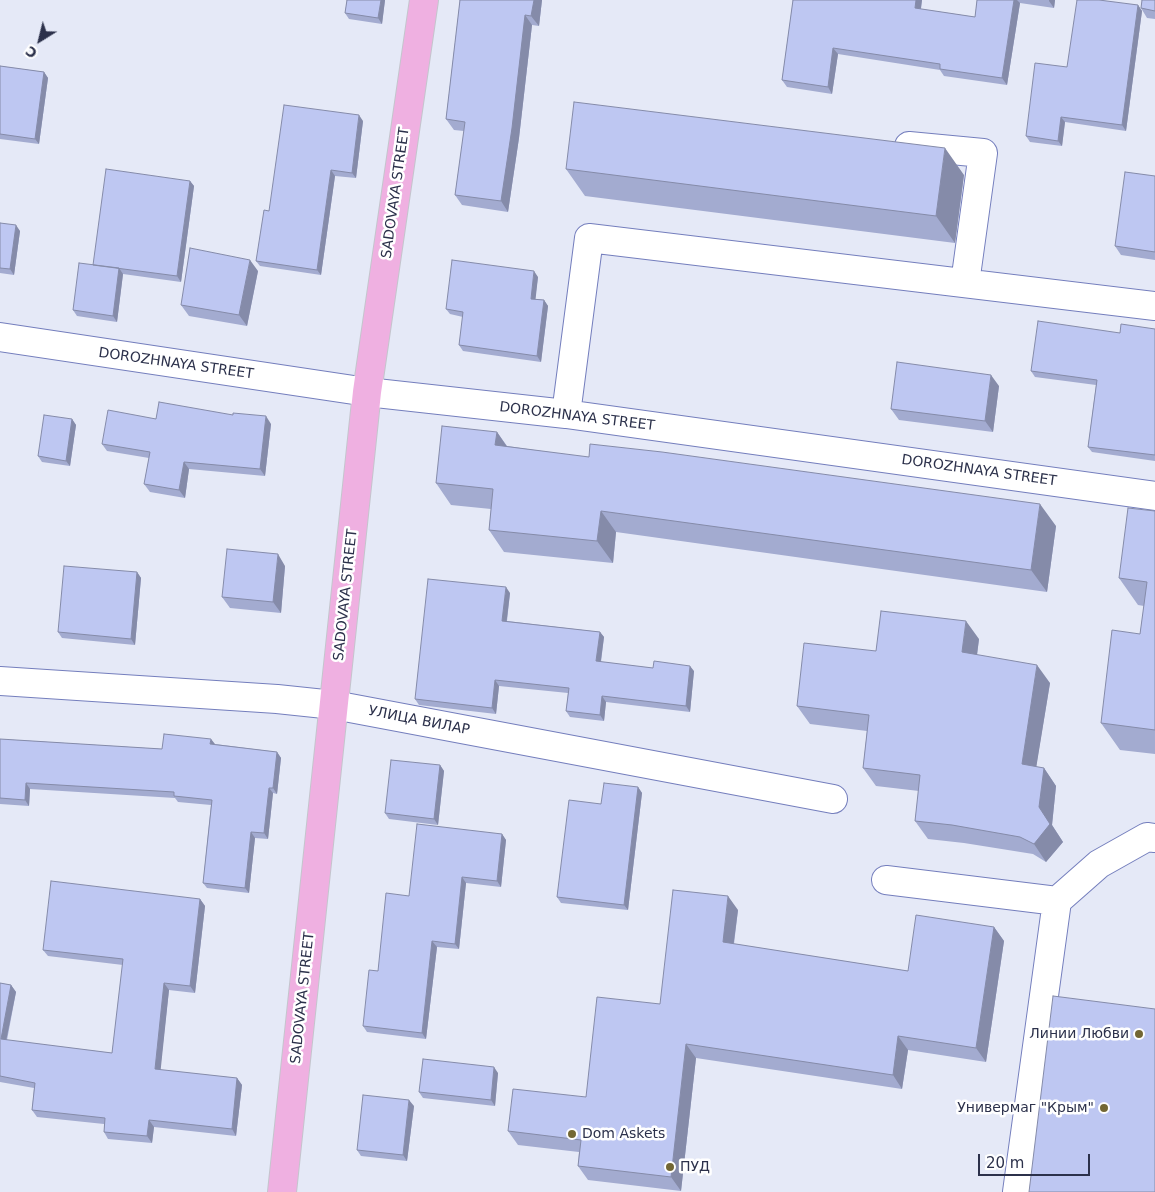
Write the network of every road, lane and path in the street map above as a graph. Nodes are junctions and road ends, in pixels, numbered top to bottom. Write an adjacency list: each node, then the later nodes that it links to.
1 (424, 0): 6 (main road, SADOVAYA STREET)
2 (889, 144): 3 (street)
3 (966, 283): 4 (street); 7 (street)
4 (1155, 306)
5 (0, 337): 6 (street, DOROZHNAYA STREET)
6 (367, 392): 7 (street, DOROZHNAYA STREET); 10 (main road, SADOVAYA STREET)
7 (566, 414): 8 (street, DOROZHNAYA STREET)
8 (1155, 496)
9 (0, 681): 10 (street, УЛИЦА ВИЛАР)
10 (334, 705): 11 (street, УЛИЦА ВИЛАР); 15 (main road, SADOVAYA STREET)
11 (833, 799)
12 (1155, 838): 14 (street)
13 (886, 880): 14 (street)
14 (1057, 900): 16 (street)
15 (282, 1192)
16 (1017, 1192)

